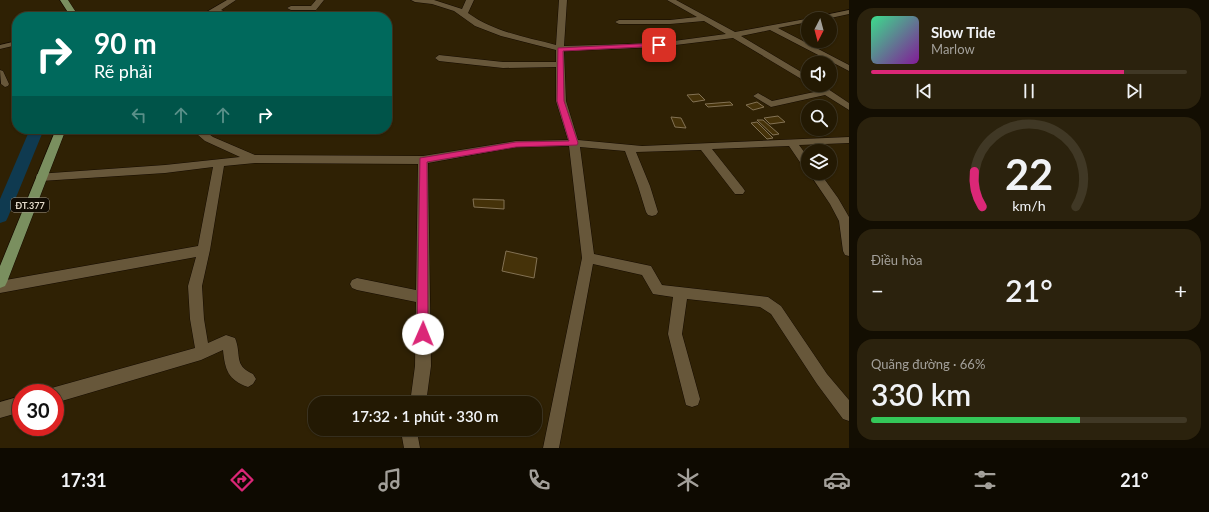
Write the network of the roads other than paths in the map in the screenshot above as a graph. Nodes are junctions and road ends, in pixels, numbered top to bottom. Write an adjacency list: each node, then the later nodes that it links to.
1 (64, 0): 11 (main road)
2 (232, 0): 10 (street)
3 (320, 0): 9 (street)
4 (415, 0): 5 (street)
5 (419, 0): 15 (street)
6 (470, 0): 15 (street)
7 (562, 0): 24 (street)
8 (671, 0): 17 (street)
9 (290, 8)
10 (214, 10): 12 (street); 13 (street)
11 (72, 12)
12 (211, 12)
13 (220, 12)
14 (849, 12): 16 (street)
15 (464, 14): 24 (street)
16 (837, 14)
17 (705, 19): 18 (street); 21 (street)
18 (619, 22)
19 (801, 22): 20 (street)
20 (772, 28): 21 (street); 27 (street)
21 (734, 35): 24 (street); 29 (street)
22 (12, 44): 23 (street)
23 (0, 47)
24 (560, 49): 26 (street)
25 (439, 58): 26 (street)
26 (560, 64): 37 (street)
27 (849, 68)
28 (0, 73): 30 (street)
29 (801, 76)
30 (4, 84)
31 (827, 92): 32 (street); 33 (street)
32 (758, 96)
33 (849, 107)
34 (59, 134): 45 (main road, ĐT.377)
35 (202, 134): 42 (street)
36 (849, 140): 38 (street)
37 (574, 143): 40 (street); 43 (street); 51 (street)
38 (792, 143): 39 (street); 41 (street)
39 (704, 147): 40 (street); 47 (street)
40 (629, 148): 48 (street)
41 (801, 155)
42 (255, 159): 43 (street); 44 (street)
43 (423, 160): 56 (street)
44 (219, 163): 45 (street); 49 (street)
45 (41, 177): 52 (main road, ĐT.377)
46 (819, 180): 50 (street)
47 (739, 191)
48 (652, 212)
49 (204, 250): 54 (street); 57 (street)
50 (849, 250)
51 (588, 258): 55 (street); 67 (street)
52 (0, 282)
53 (357, 284): 56 (street)
54 (0, 287)
55 (681, 292): 61 (street); 64 (street)
56 (423, 297): 60 (street)
57 (200, 353): 58 (street); 59 (street)
58 (248, 379)
59 (64, 392)
60 (419, 396)
61 (692, 399)
62 (12, 407): 63 (street)
63 (0, 410)
64 (849, 413)
65 (410, 436): 66 (street)
66 (412, 448)
67 (551, 448)

